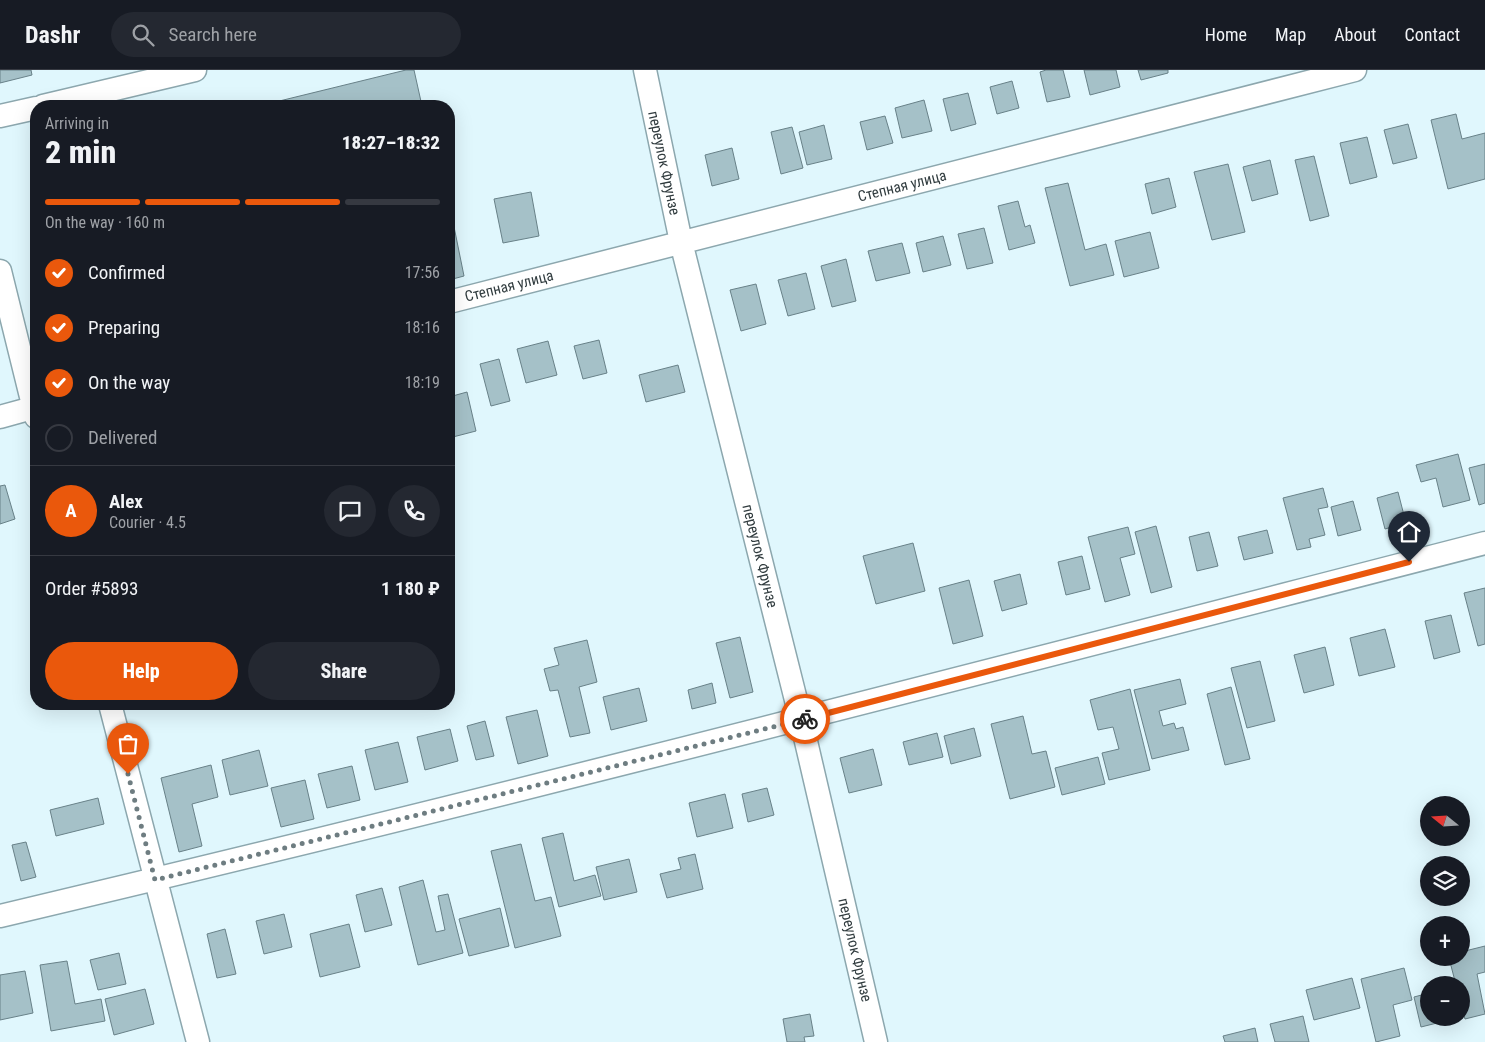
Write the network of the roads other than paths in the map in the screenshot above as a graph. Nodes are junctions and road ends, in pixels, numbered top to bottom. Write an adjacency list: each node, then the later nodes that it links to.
1 (195, 70): 4 (street)
2 (645, 70): 7 (street, переулок Фрунзе)
3 (1355, 70): 7 (street, Степная улица)
4 (68, 100)
5 (30, 109): 6 (street)
6 (0, 116)
7 (681, 242): 9 (street, Степная улица); 15 (street, переулок Фрунзе)
8 (0, 272): 10 (street)
9 (455, 300)
10 (30, 388)
11 (30, 412): 12 (street)
12 (0, 416)
13 (1485, 543): 15 (street)
14 (112, 710): 16 (street)
15 (801, 720): 16 (street); 19 (street, переулок Фрунзе)
16 (155, 880): 17 (street); 18 (street)
17 (0, 916)
18 (198, 1042)
19 (876, 1042)

